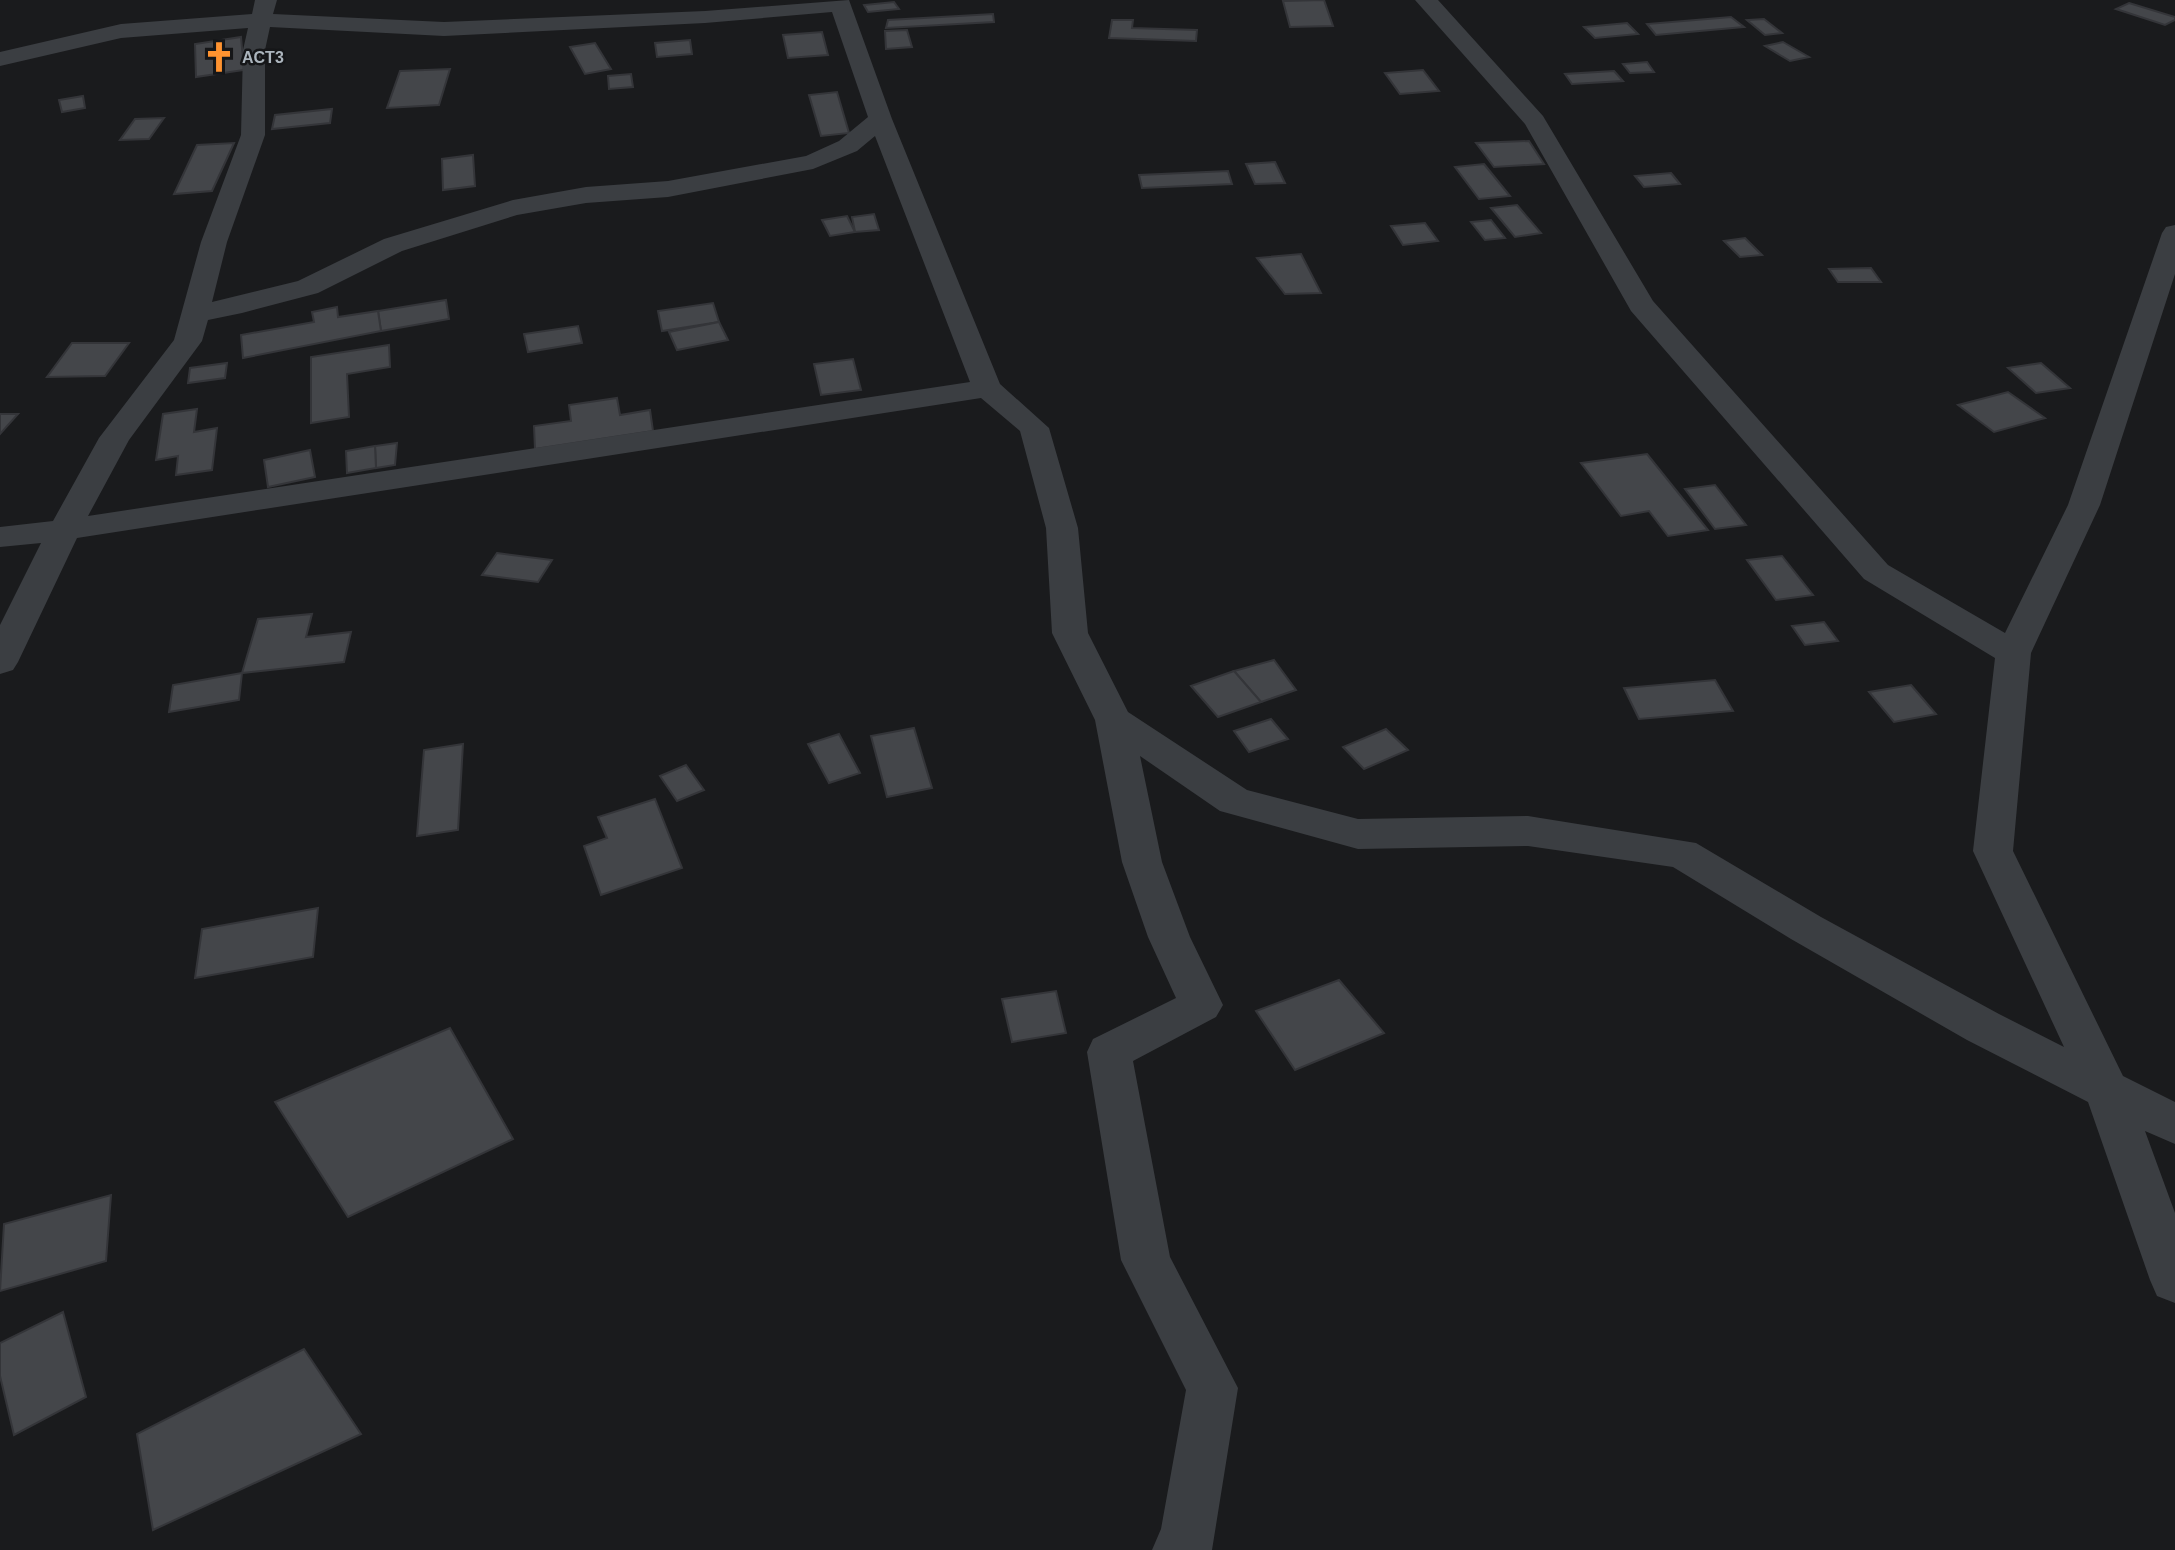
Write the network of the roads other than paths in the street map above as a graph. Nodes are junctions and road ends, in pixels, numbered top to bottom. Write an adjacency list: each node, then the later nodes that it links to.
1 (1426, 0): 11 (street)
2 (839, 3): 3 (street); 5 (street)
3 (264, 10): 4 (street); 7 (street)
4 (0, 59)
5 (880, 119): 7 (street); 8 (street)
6 (2175, 233): 11 (street)
7 (197, 313): 9 (street)
8 (987, 388): 9 (street); 13 (street)
9 (65, 530): 10 (street); 12 (street)
10 (0, 537)
11 (2013, 653): 14 (street)
12 (0, 662)
13 (1114, 720): 14 (street); 17 (street)
14 (2107, 1090): 15 (street); 16 (street)
15 (2175, 1124)
16 (2175, 1280)
17 (1180, 1550)

